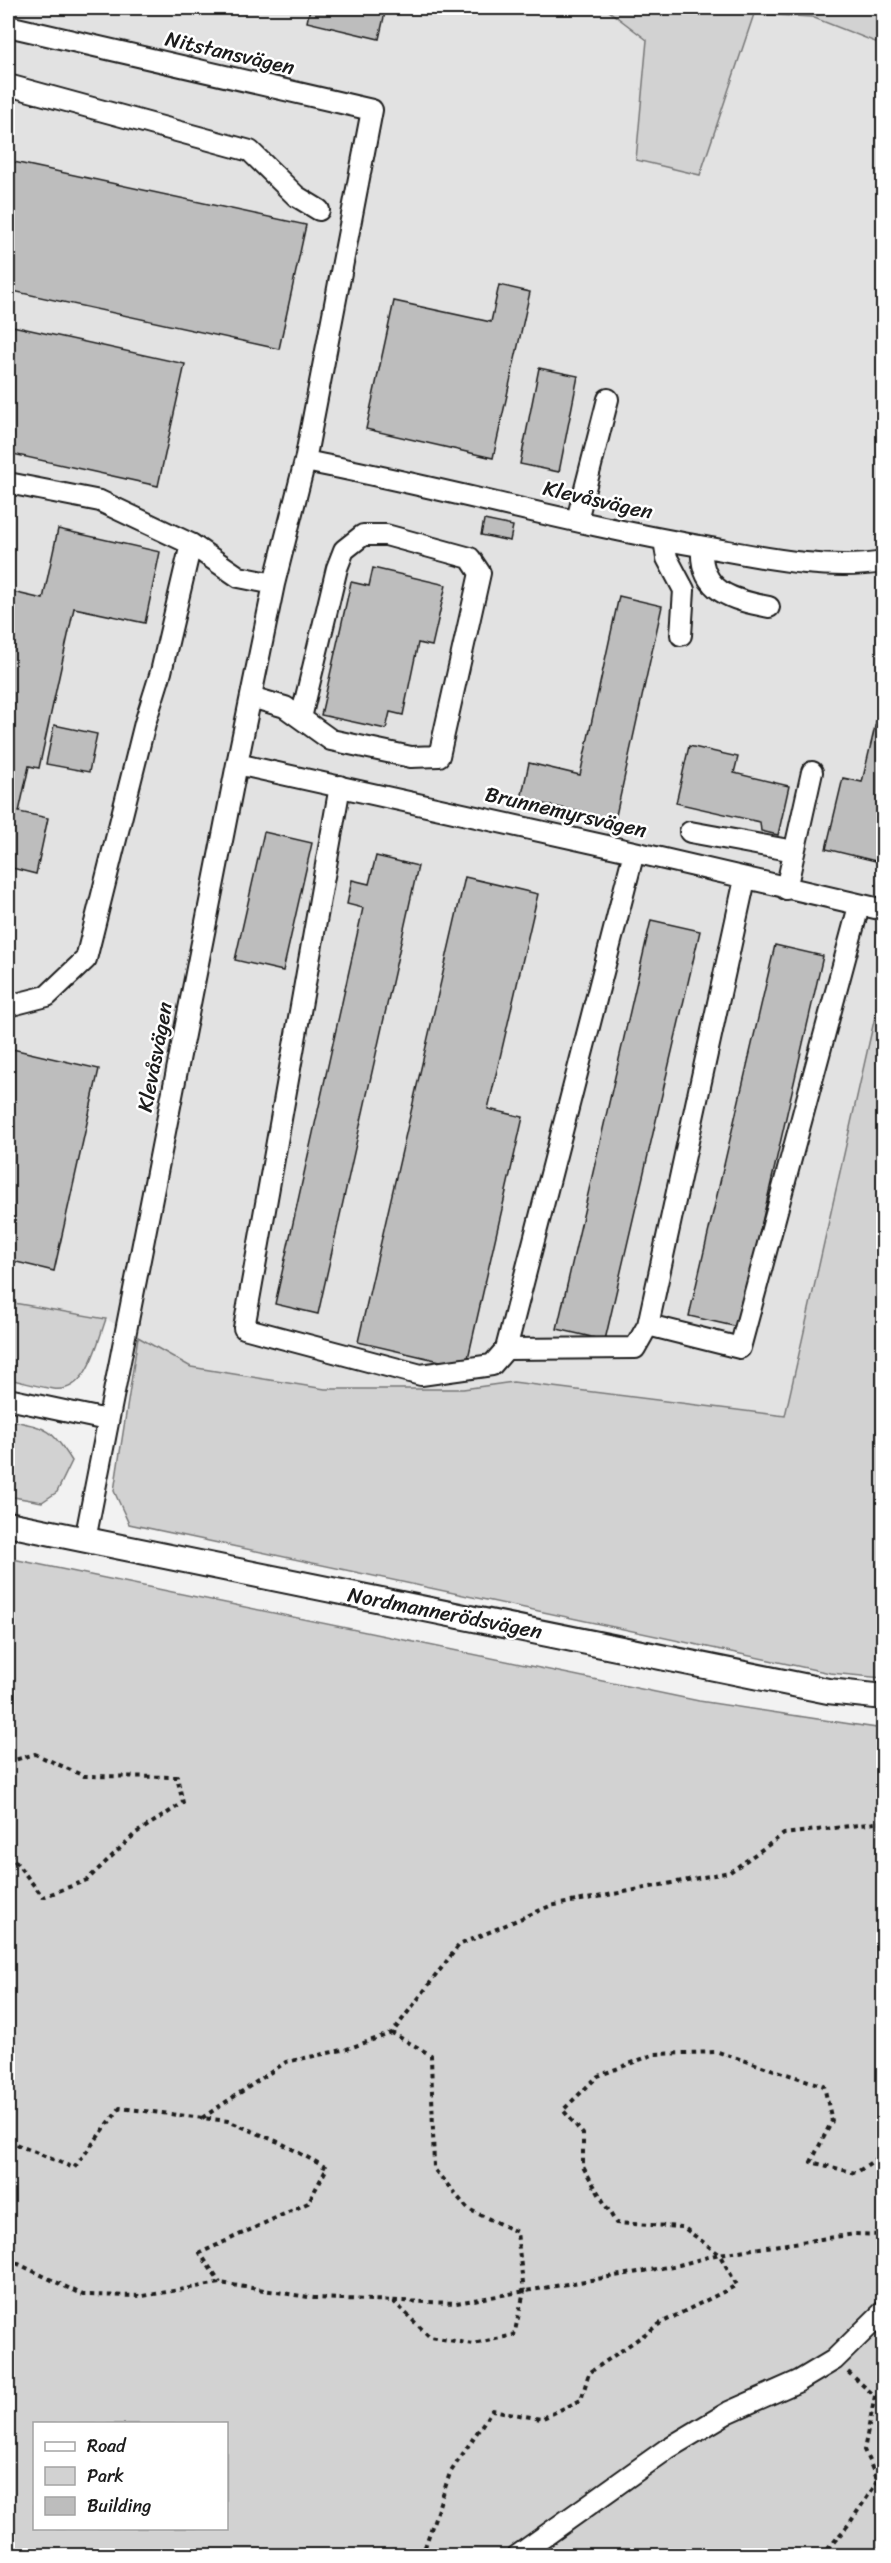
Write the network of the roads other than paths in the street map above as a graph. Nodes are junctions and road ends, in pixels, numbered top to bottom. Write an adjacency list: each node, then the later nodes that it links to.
1 (8, 26): 3 (street, Nitstansvägen)
2 (8, 85): 4 (street)
3 (372, 110): 6 (street, Klevåsvägen)
4 (319, 210)
5 (608, 399): 8 (street)
6 (305, 461): 8 (street, Klevåsvägen); 13 (street, Klevåsvägen)
7 (8, 483): 10 (street)
8 (577, 520): 9 (street, Klevåsvägen)
9 (664, 540): 11 (street, Klevåsvägen); 15 (street)
10 (191, 544): 13 (street); 28 (street)
11 (702, 547): 12 (street, Klevåsvägen); 14 (street)
12 (884, 562)
13 (274, 584): 16 (street, Klevåsvägen)
14 (769, 607)
15 (681, 634)
16 (251, 697): 17 (street); 18 (street, Klevåsvägen)
17 (301, 718): 17 (street)
18 (237, 764): 20 (street, Brunnemyrsvägen); 32 (street, Klevåsvägen)
19 (812, 772): 22 (street)
20 (340, 786): 23 (street, Brunnemyrsvägen); 30 (street)
21 (690, 832): 22 (street)
22 (794, 851): 25 (street)
23 (634, 852): 24 (street, Brunnemyrsvägen); 30 (street)
24 (745, 879): 25 (street, Brunnemyrsvägen); 29 (street)
25 (786, 888): 26 (street, Brunnemyrsvägen)
26 (859, 906): 27 (street, Brunnemyrsvägen); 29 (street)
27 (884, 910)
28 (8, 1006)
29 (648, 1325): 30 (street)
30 (506, 1349)
31 (8, 1399): 32 (street)
32 (107, 1420): 34 (street, Klevåsvägen)
33 (8, 1524): 34 (main road, Nordmannerödsvägen)
34 (85, 1540): 35 (main road, Nordmannerödsvägen)
35 (884, 1697)
36 (884, 2310): 37 (street)
37 (517, 2556)

